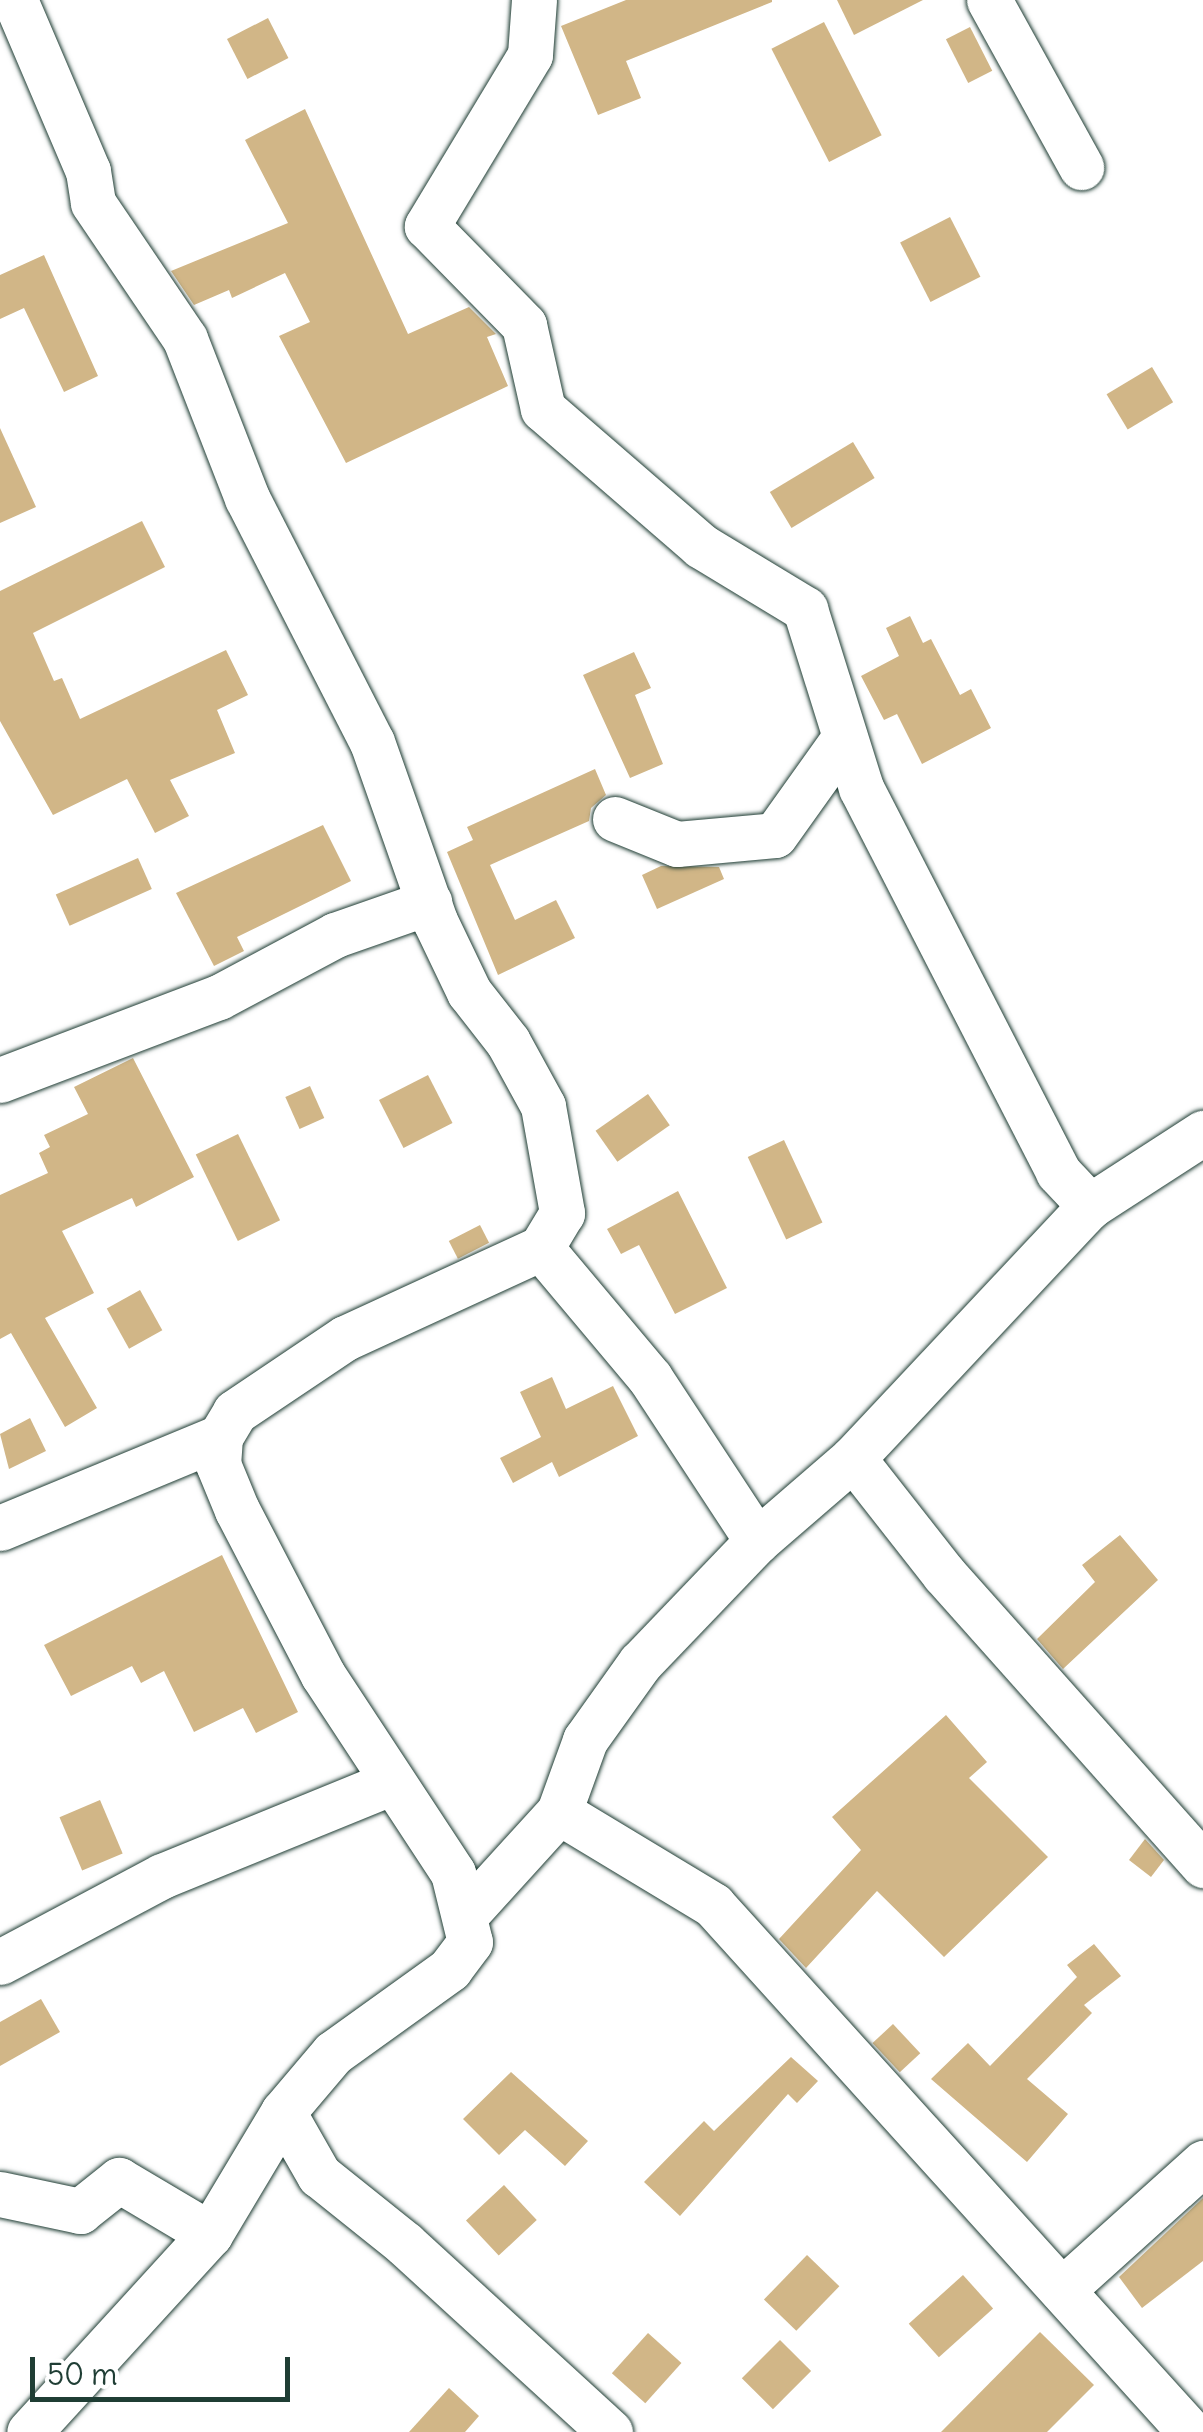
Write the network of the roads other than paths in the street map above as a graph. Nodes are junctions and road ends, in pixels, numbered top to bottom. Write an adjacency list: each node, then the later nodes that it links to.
1 (14, 0): 7 (street)
2 (534, 0): 5 (street)
3 (989, 0): 4 (street)
4 (1081, 167)
5 (845, 737): 6 (street); 10 (street)
6 (615, 819)
7 (429, 902): 8 (street); 11 (street)
8 (0, 1080)
9 (1203, 1133): 10 (street)
10 (1090, 1206): 13 (street)
11 (541, 1248): 12 (street); 15 (street)
12 (220, 1436): 14 (street); 16 (street)
13 (853, 1458): 15 (street); 18 (street)
14 (0, 1528)
15 (757, 1542): 17 (street)
16 (390, 1783): 19 (street); 20 (street)
17 (559, 1812): 19 (street); 27 (street)
18 (1203, 1865)
19 (467, 1913): 21 (street)
20 (0, 1962)
21 (283, 2112): 23 (street); 24 (street)
22 (1203, 2163): 27 (street)
23 (319, 2175): 24 (street); 29 (street)
24 (245, 2181): 26 (street)
25 (0, 2194): 26 (street)
26 (210, 2234): 28 (street)
27 (1062, 2290): 30 (street)
28 (30, 2432)
29 (610, 2432)
30 (1190, 2432)

